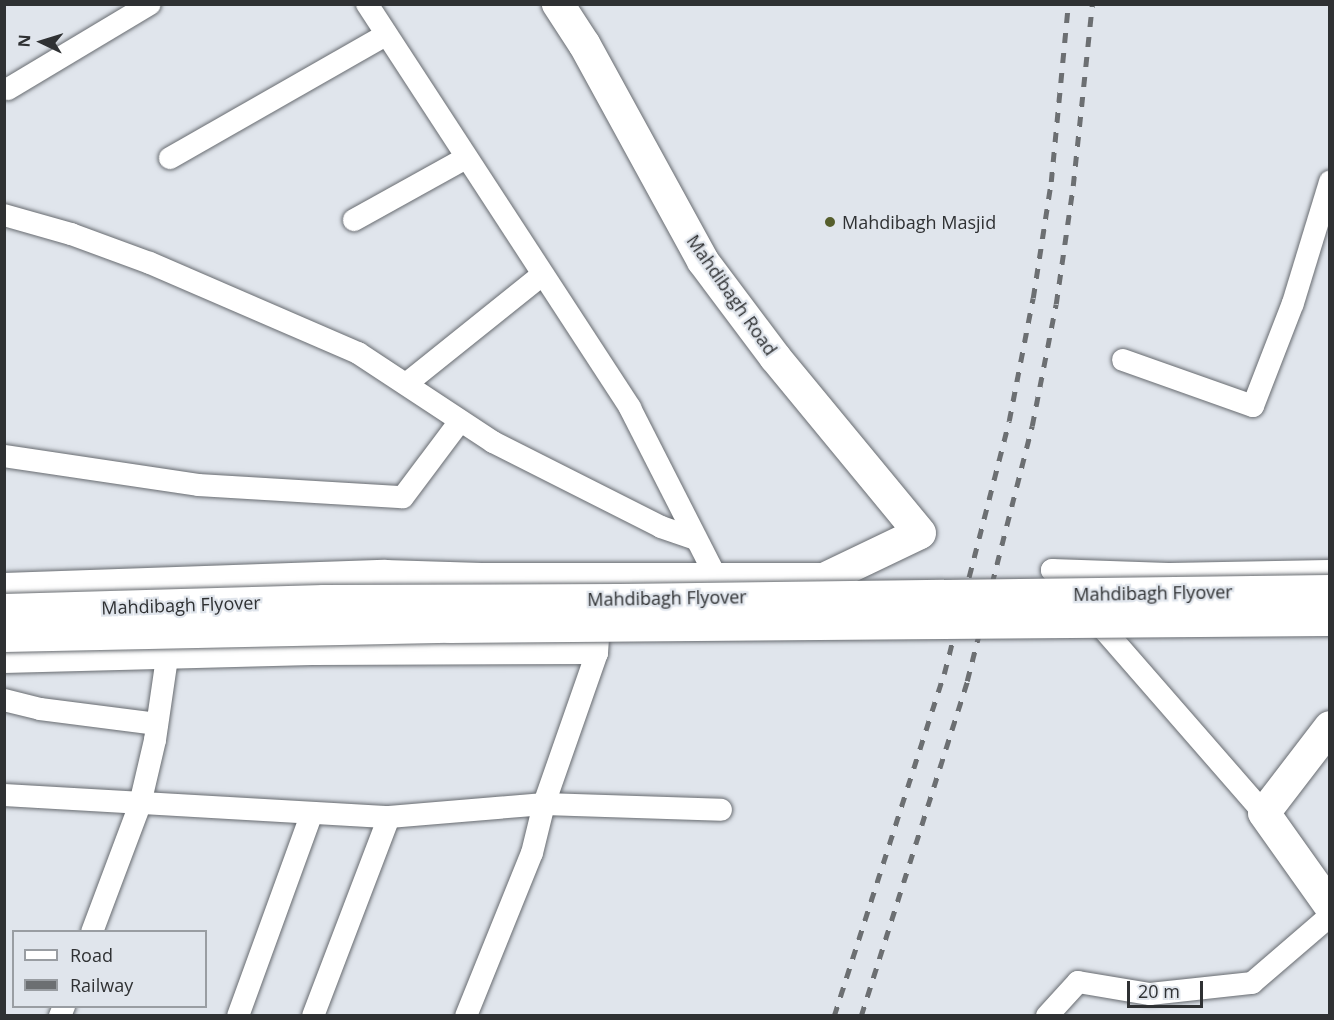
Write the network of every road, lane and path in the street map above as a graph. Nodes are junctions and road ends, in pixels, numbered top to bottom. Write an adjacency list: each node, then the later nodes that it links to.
1 (150, 4): 5 (street)
2 (367, 4): 4 (street)
3 (558, 4): 20 (main road, Mahdibagh Road)
4 (386, 35): 6 (street); 7 (street)
5 (8, 88)
6 (170, 158)
7 (466, 158): 10 (street); 12 (street)
8 (1329, 182): 11 (street)
9 (4, 215): 14 (street)
10 (354, 220)
11 (1323, 229): 13 (street)
12 (542, 275): 14 (street); 17 (street)
13 (1123, 360)
14 (406, 384): 15 (street)
15 (460, 421): 16 (street); 17 (street)
16 (4, 456)
17 (696, 539): 20 (street)
18 (1329, 571): 37 (street)
19 (604, 578): 20 (main road); 21 (main road); 26 (street)
20 (717, 579)
21 (4, 589)
22 (1329, 591): 23 (main road, Mahdibagh Flyover, bridge)
23 (4, 610)
24 (1329, 620): 25 (main road, Mahdibagh Flyover, bridge)
25 (4, 636)
26 (597, 652): 27 (street); 34 (street)
27 (167, 658): 28 (street); 30 (street)
28 (4, 662)
29 (4, 700): 30 (street)
30 (157, 724): 33 (street)
31 (1329, 727): 37 (main road)
32 (4, 795): 33 (street)
33 (140, 804): 36 (street); 41 (street)
34 (544, 804): 35 (street); 38 (street); 44 (street)
35 (721, 810)
36 (312, 813): 38 (street); 42 (street)
37 (1264, 813): 39 (main road)
38 (389, 817): 43 (street)
39 (1329, 906)
40 (1329, 916): 45 (street)
41 (93, 930)
42 (238, 1016)
43 (312, 1016)
44 (466, 1016)
45 (1047, 1016)

